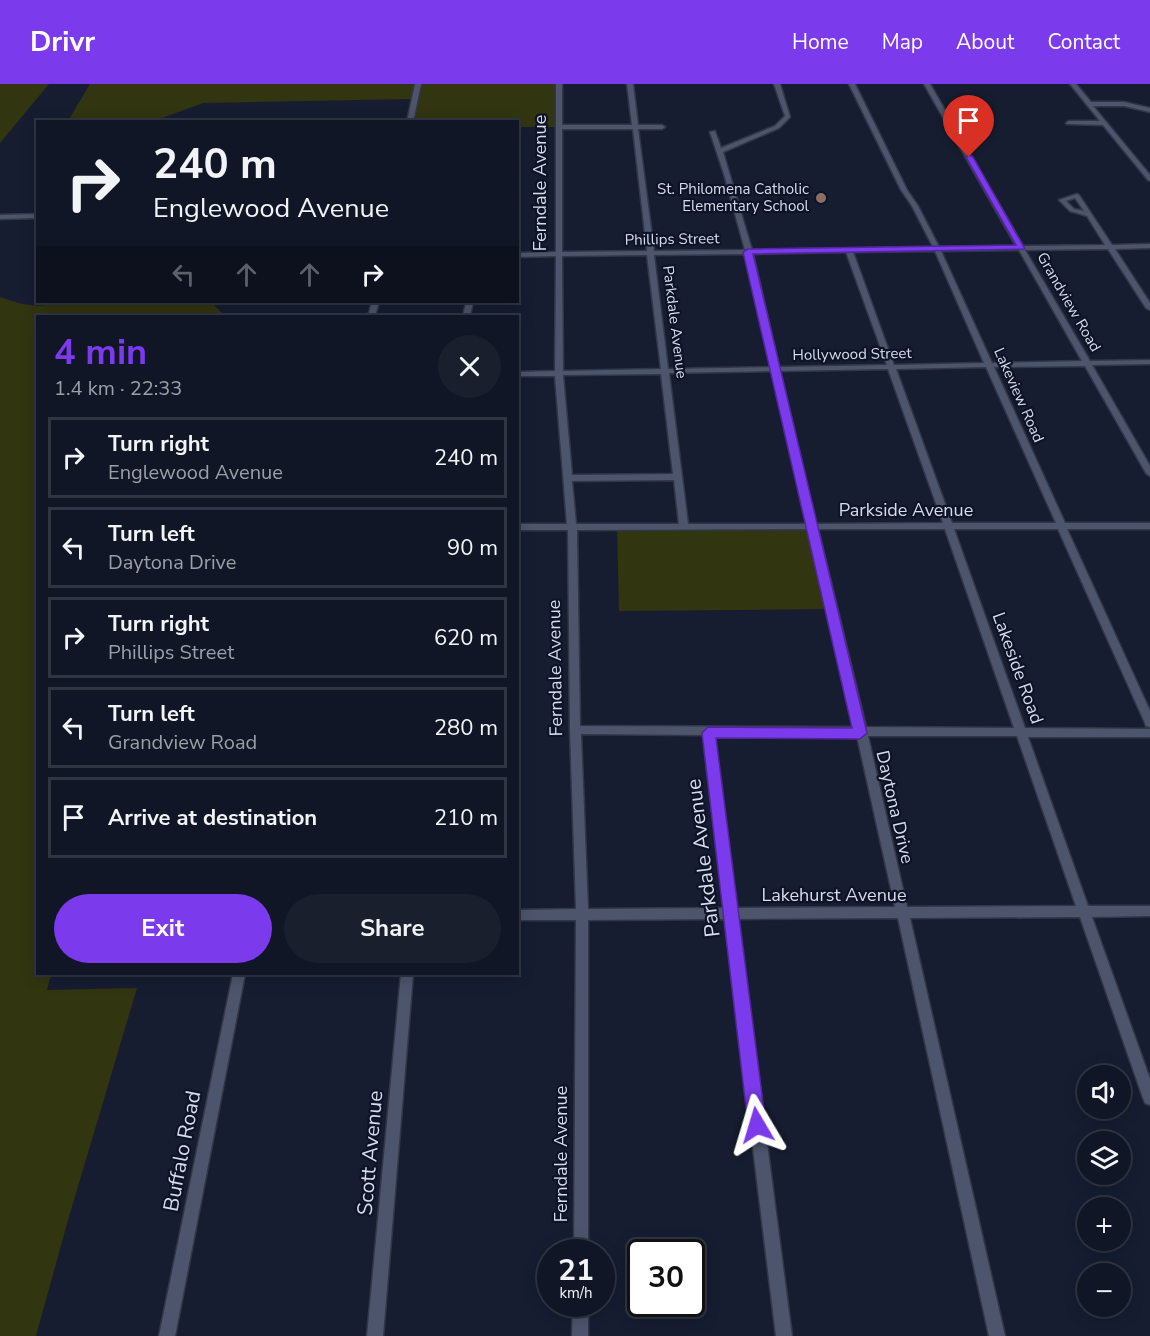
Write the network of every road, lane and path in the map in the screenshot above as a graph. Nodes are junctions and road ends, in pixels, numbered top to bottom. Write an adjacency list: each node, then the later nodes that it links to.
1 (418, 84): 10 (street)
2 (559, 84): 13 (street, Ferndale Avenue)
3 (630, 84): 14 (street, Parkdale Avenue)
4 (777, 84): 17 (street)
5 (852, 84): 25 (street, Lakeview Road)
6 (927, 84): 24 (street, Grandview Road)
7 (1073, 84): 8 (street)
8 (1089, 104): 9 (street); 12 (street)
9 (1150, 110)
10 (411, 120)
11 (1069, 123): 12 (street)
12 (1104, 123): 18 (street)
13 (560, 127): 14 (street); 29 (street, Ferndale Avenue)
14 (635, 127): 15 (street); 28 (street, Parkdale Avenue)
15 (662, 127)
16 (713, 132): 17 (street, Daytona Drive)
17 (720, 152): 27 (street, Daytona Drive)
18 (1150, 179)
19 (1089, 215): 22 (street)
20 (36, 216): 21 (street)
21 (0, 217)
22 (1109, 246): 23 (street, Phillips Street); 24 (street, Phillips Street); 31 (street)
23 (1150, 246)
24 (1022, 248): 25 (street, Phillips Street); 33 (street, Grandview Road)
25 (937, 249): 26 (street, Phillips Street); 34 (street, Lakeview Road)
26 (849, 250): 27 (street, Phillips Street); 35 (street, Lakeside Road)
27 (748, 252): 28 (street, Phillips Street); 36 (street, Daytona Drive)
28 (650, 253): 29 (street, Phillips Street); 37 (street, Parkdale Avenue)
29 (560, 254): 30 (street, Phillips Street); 38 (street, Ferndale Avenue)
30 (519, 255)
31 (1150, 308)
32 (1150, 362): 33 (street, Hollywood Street)
33 (1089, 363): 34 (street, Hollywood Street); 40 (street, Grandview Road)
34 (989, 365): 35 (street, Hollywood Street); 44 (street, Lakeview Road)
35 (892, 367): 36 (street, Hollywood Street); 48 (street, Lakeside Road)
36 (774, 369): 37 (street, Hollywood Street); 47 (street, Daytona Drive)
37 (665, 371): 38 (street, Hollywood Street); 41 (street, Parkdale Avenue)
38 (560, 373): 39 (street, Hollywood Street); 42 (street, Ferndale Avenue)
39 (519, 374)
40 (1150, 473)
41 (678, 477): 42 (street); 49 (street, Parkdale Avenue)
42 (568, 478): 43 (street, Ferndale Avenue)
43 (572, 526): 46 (street, Parkside Avenue); 49 (street, Parkside Avenue); 51 (street, Ferndale Avenue)
44 (1062, 526): 45 (street, Parkside Avenue); 48 (street, Parkside Avenue); 50 (street, Lakeview Road)
45 (1150, 526)
46 (519, 527)
47 (813, 527): 48 (street, Parkside Avenue); 49 (street, Parkside Avenue); 55 (street, Daytona Drive)
48 (949, 527): 52 (street, Lakeside Road)
49 (684, 528)
50 (1150, 723)
51 (575, 730): 54 (street); 58 (street, Ferndale Avenue)
52 (1022, 732): 53 (street); 55 (street); 57 (street, Lakeside Road)
53 (1150, 732)
54 (708, 733): 55 (street); 60 (street, Parkdale Avenue)
55 (860, 733): 59 (street, Daytona Drive)
56 (1150, 911): 57 (street, Lakehurst Avenue)
57 (1086, 912): 59 (street, Lakehurst Avenue); 64 (street, Lakeside Road)
58 (582, 913): 60 (street, Lakehurst Avenue); 61 (street, Lakehurst Avenue); 65 (street, Ferndale Avenue)
59 (901, 913): 60 (street, Lakehurst Avenue); 71 (street, Daytona Drive)
60 (731, 914): 70 (street, Parkdale Avenue)
61 (519, 915)
62 (239, 975): 67 (street, Buffalo Road)
63 (407, 975): 68 (street, Scott Avenue)
64 (1150, 1098)
65 (581, 1239)
66 (580, 1317): 69 (street)
67 (166, 1336)
68 (375, 1336)
69 (580, 1336)
70 (784, 1336)
71 (997, 1336)

